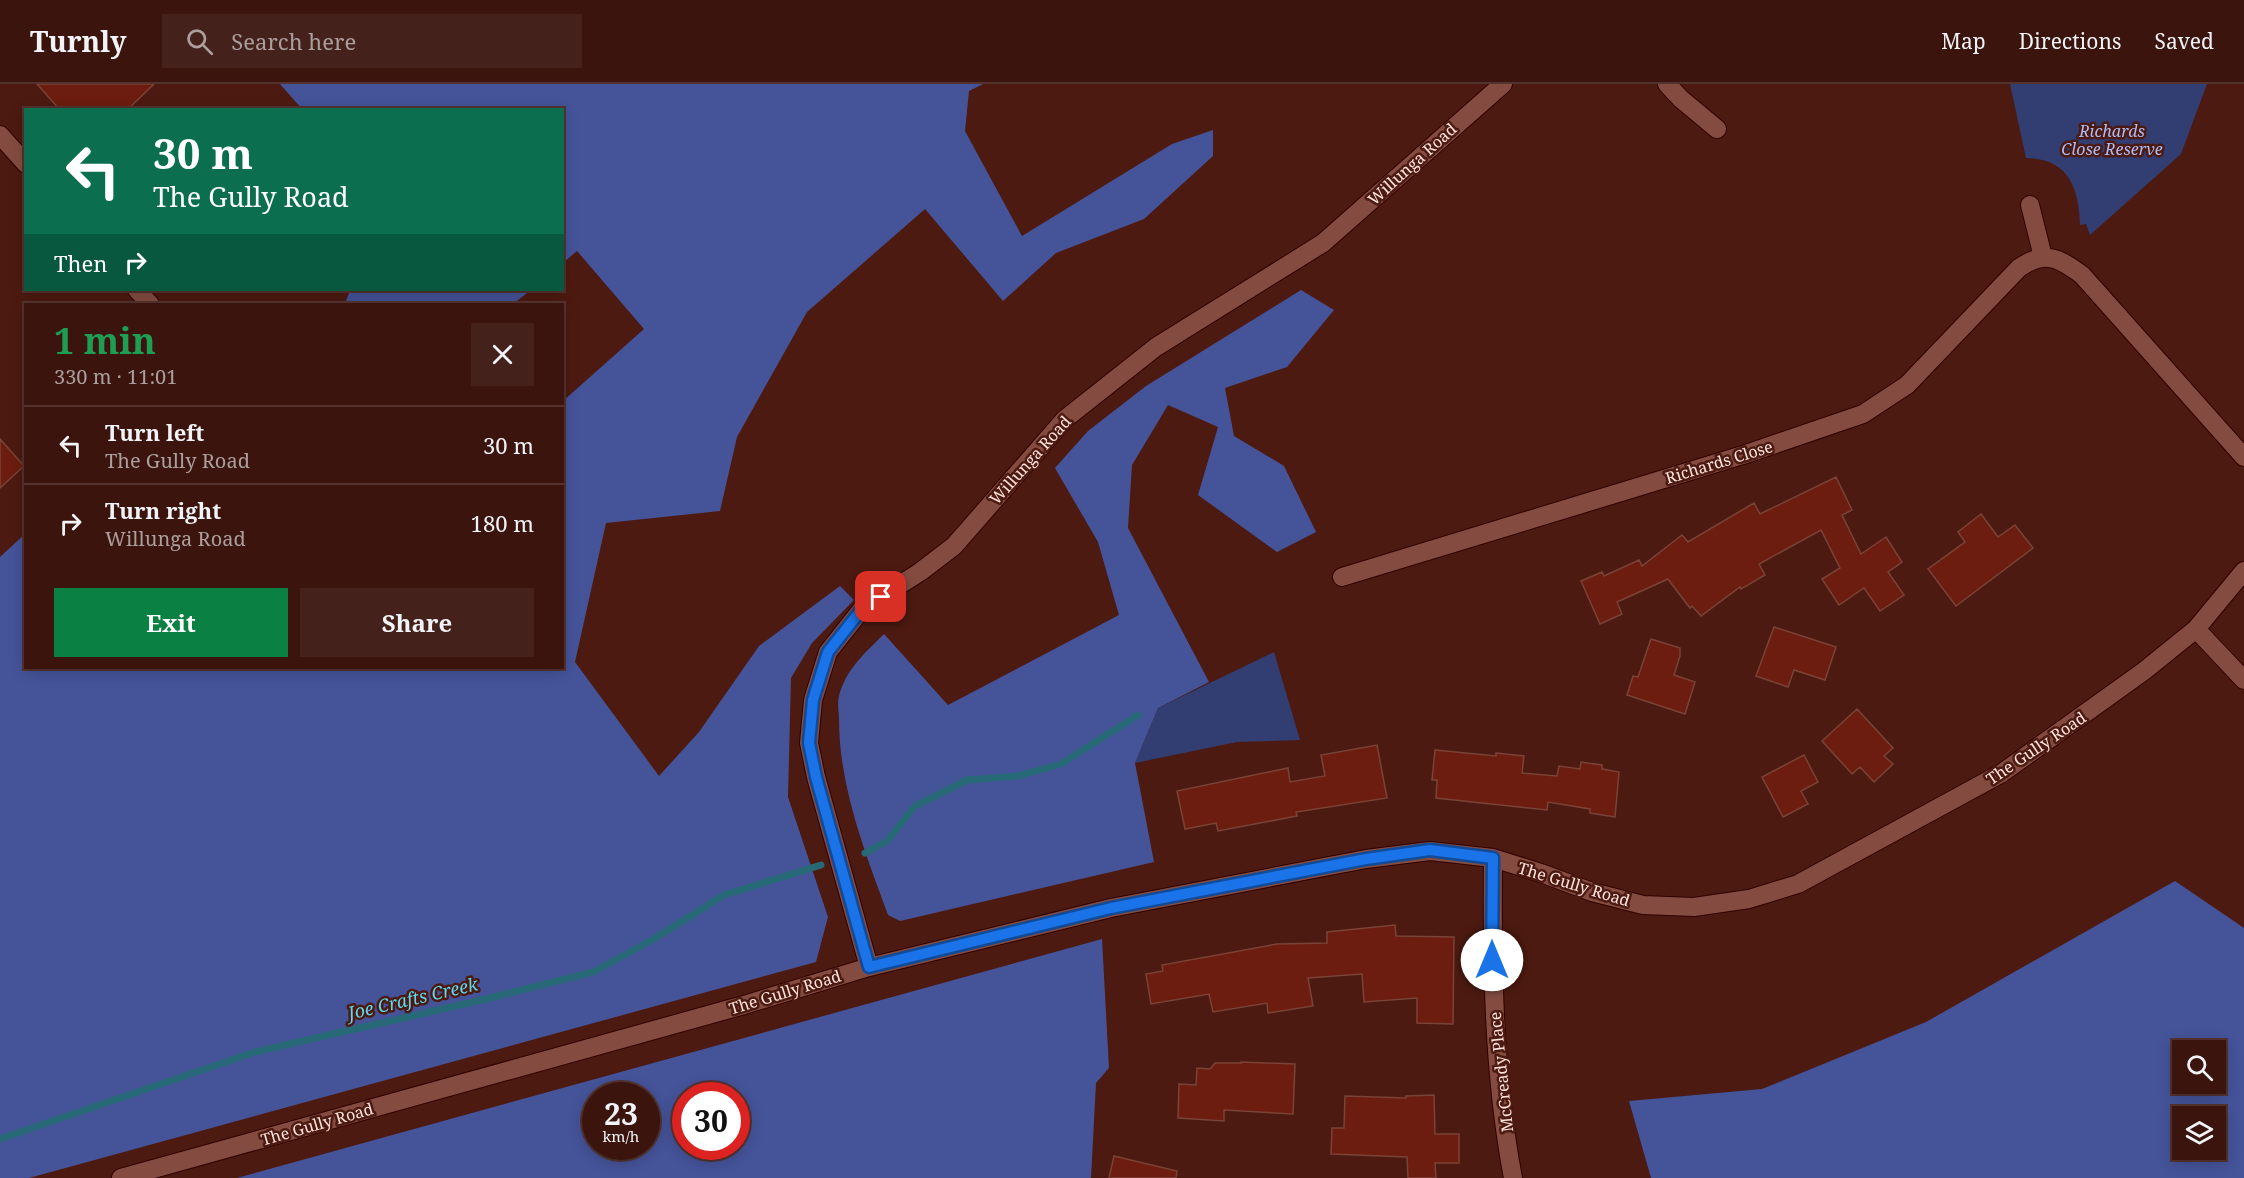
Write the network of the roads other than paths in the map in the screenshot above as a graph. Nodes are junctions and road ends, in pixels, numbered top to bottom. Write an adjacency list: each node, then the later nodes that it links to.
1 (1503, 84): 16 (street, Willunga Road)
2 (1667, 84): 3 (street)
3 (1717, 129)
4 (0, 135): 5 (street)
5 (24, 162)
6 (2030, 205): 7 (street)
7 (2043, 257): 10 (street); 12 (street, Richards Close)
8 (138, 291): 9 (street)
9 (149, 303)
10 (2244, 457)
11 (2244, 571): 13 (street, The Gully Road)
12 (1342, 577)
13 (2196, 629): 14 (street); 15 (street, The Gully Road)
14 (2244, 680)
15 (1493, 858): 16 (street, The Gully Road); 18 (street, McCready Place)
16 (869, 967): 17 (street, The Gully Road)
17 (121, 1178)
18 (1513, 1178)

